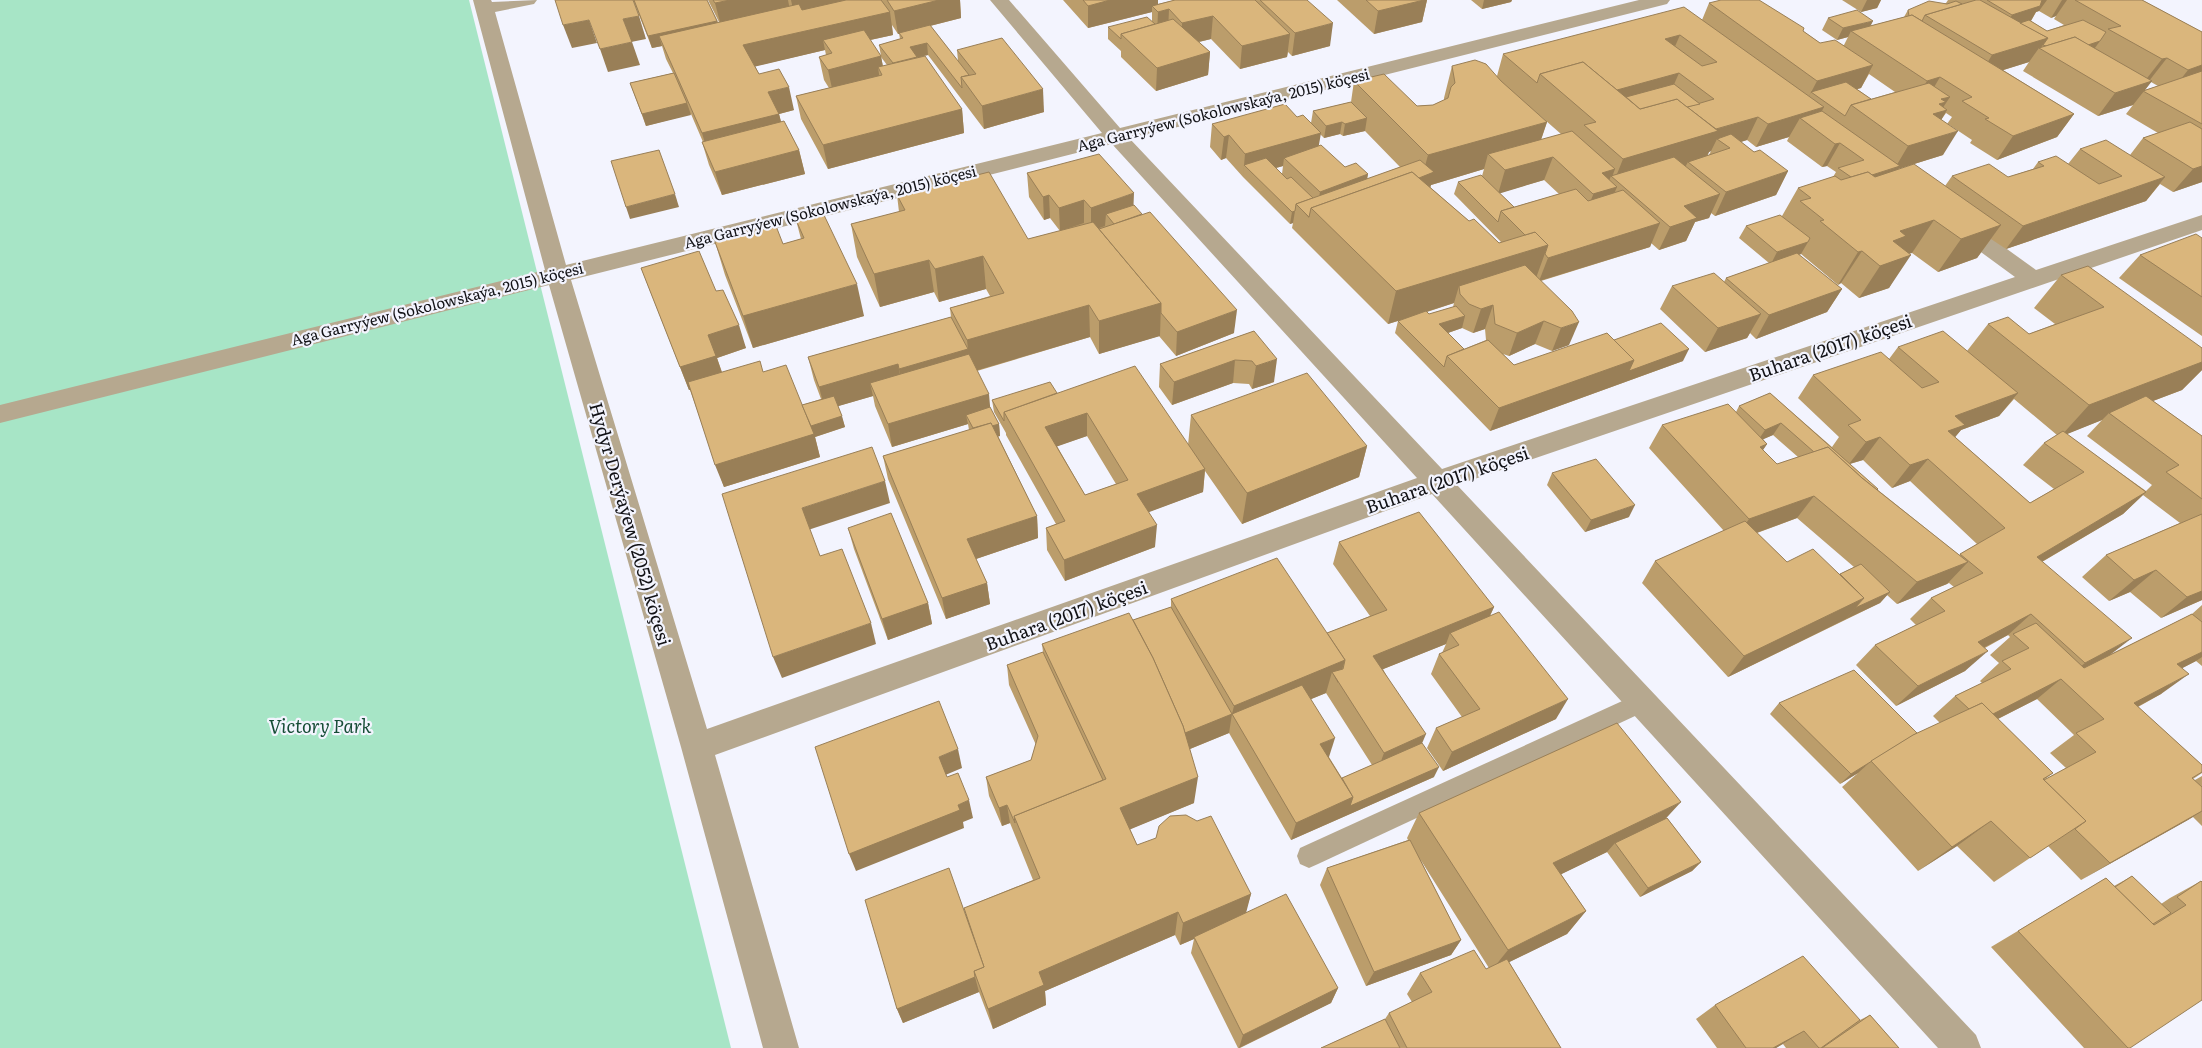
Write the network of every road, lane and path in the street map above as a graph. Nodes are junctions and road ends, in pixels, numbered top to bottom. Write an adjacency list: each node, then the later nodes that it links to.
1 (528, 0): 3 (street)
2 (998, 0): 5 (street)
3 (483, 4): 8 (street, Hydyr Derýaýew (2052) köçesi)
4 (1660, 5): 5 (street, Aga Garryýew (Sokolowskaýa, 2015) köçesi)
5 (1116, 136): 8 (street, Aga Garryýew (Sokolowskaýa, 2015) köçesi); 11 (street)
6 (1942, 214): 9 (street)
7 (2202, 222): 9 (street, Buhara (2017) köçesi)
8 (557, 273): 10 (street, Aga Garryýew (Sokolowskaýa, 2015) köçesi); 13 (street, Hydyr Derýaýew (2052) köçesi)
9 (2031, 278): 11 (street, Buhara (2017) köçesi)
10 (0, 414)
11 (1438, 481): 12 (street); 13 (street, Buhara (2017) köçesi)
12 (1642, 702): 14 (lane); 16 (street)
13 (697, 747): 15 (street, Hydyr Derýaýew (2052) köçesi)
14 (1309, 856)
15 (781, 1048)
16 (1963, 1048)

